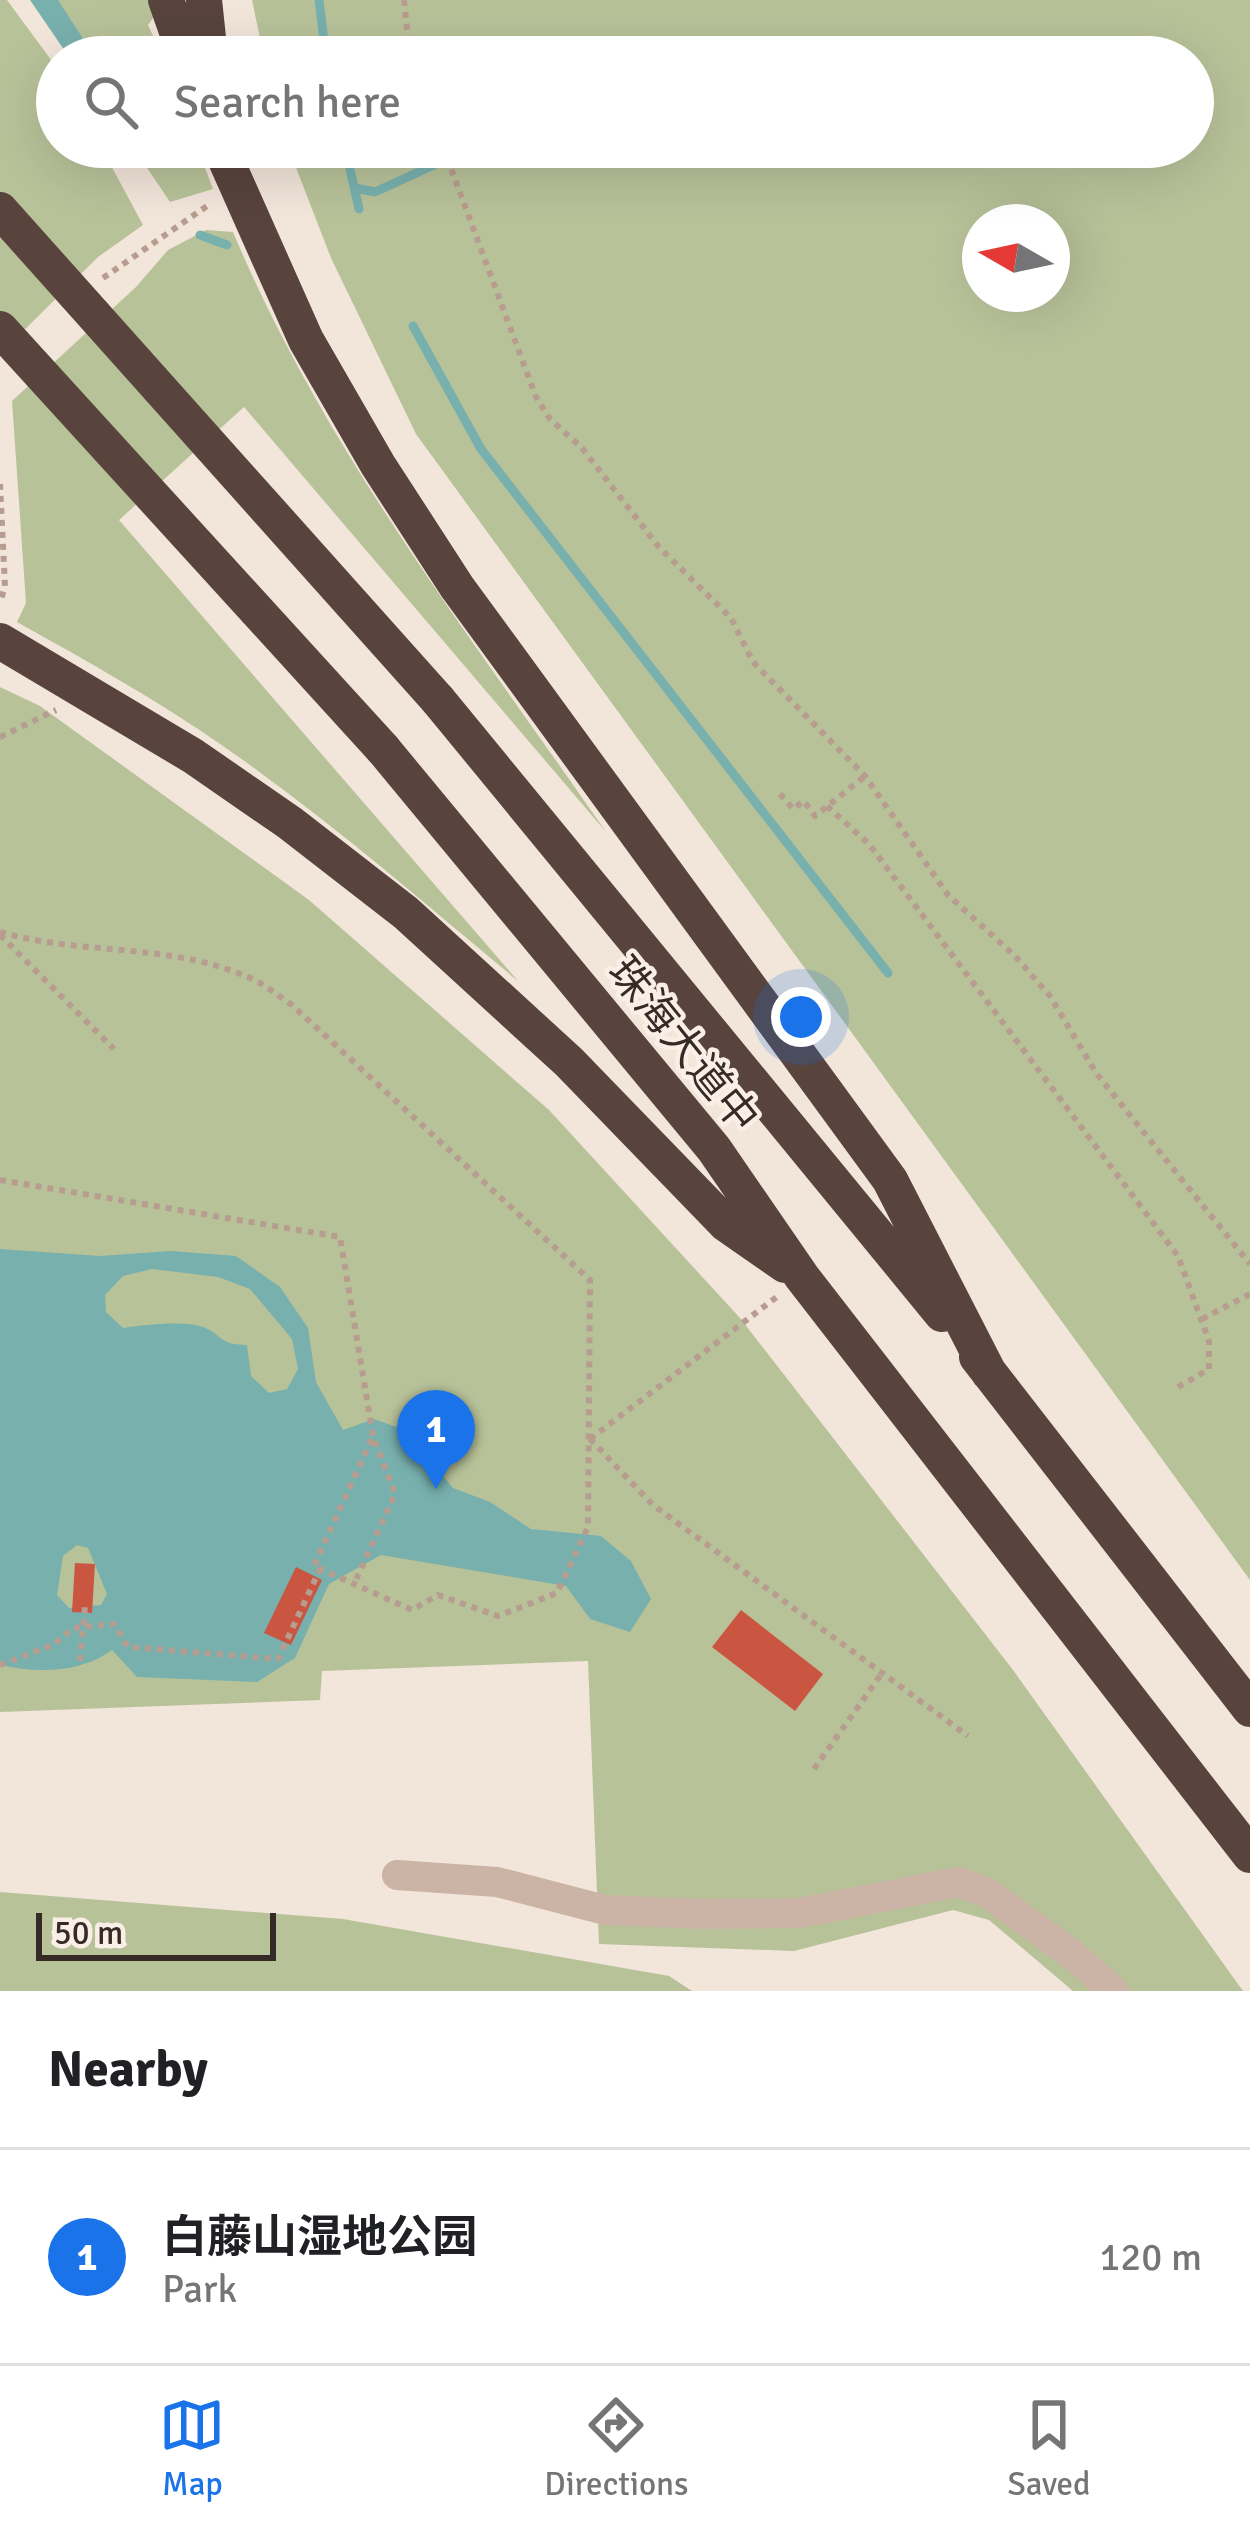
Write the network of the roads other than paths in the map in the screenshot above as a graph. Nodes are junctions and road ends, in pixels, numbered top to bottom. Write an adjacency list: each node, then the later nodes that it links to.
1 (204, 0): 2 (highway)
2 (208, 36)
3 (231, 168): 5 (highway)
4 (237, 168): 5 (highway)
5 (242, 190): 10 (highway)
6 (0, 210): 10 (highway, 珠海大道中, bridge)
7 (0, 329): 9 (highway, 珠海大道中, bridge)
8 (0, 641): 9 (highway)
9 (802, 1277): 12 (highway, 珠海大道中)
10 (989, 1372): 11 (highway, 珠海大道中)
11 (1250, 1709)
12 (1250, 1855)
13 (397, 1875): 14 (lane)
14 (1114, 1991)

